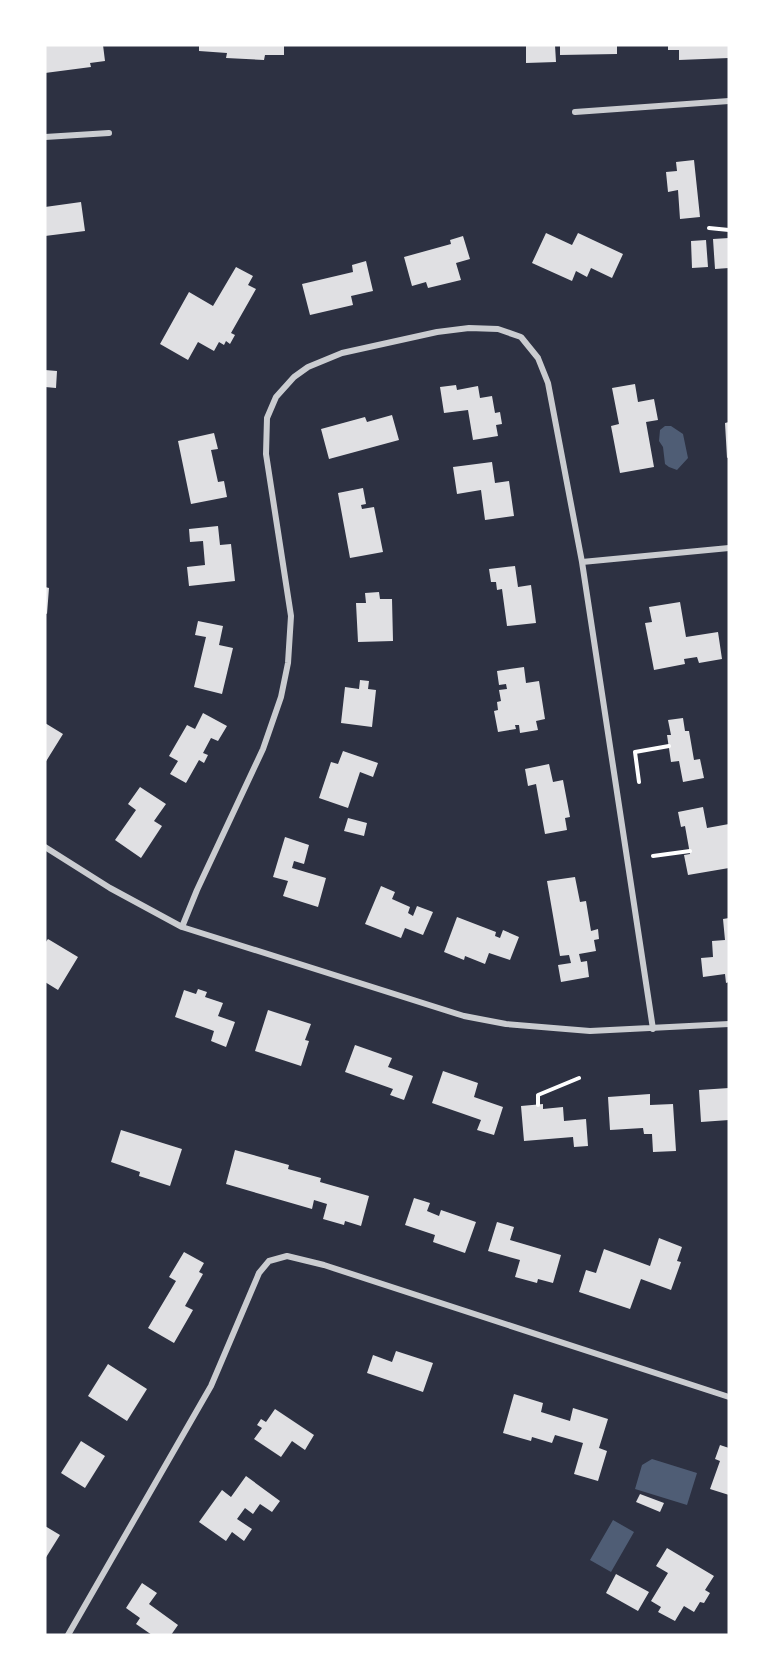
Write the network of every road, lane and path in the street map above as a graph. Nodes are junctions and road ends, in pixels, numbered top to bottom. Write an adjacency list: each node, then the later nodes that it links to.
1 (729, 101): 2 (street)
2 (575, 112)
3 (109, 133): 4 (street)
4 (45, 137)
5 (709, 228): 6 (path)
6 (729, 231)
7 (729, 548): 8 (street)
8 (582, 562): 14 (street); 16 (street)
9 (669, 746): 10 (path)
10 (639, 782)
11 (45, 847): 14 (street)
12 (690, 851): 13 (path)
13 (653, 856)
14 (182, 927): 16 (street)
15 (729, 1024): 16 (street)
16 (653, 1029)
17 (579, 1078): 18 (path)
18 (538, 1105)
19 (729, 1397): 20 (street)
20 (68, 1635)

